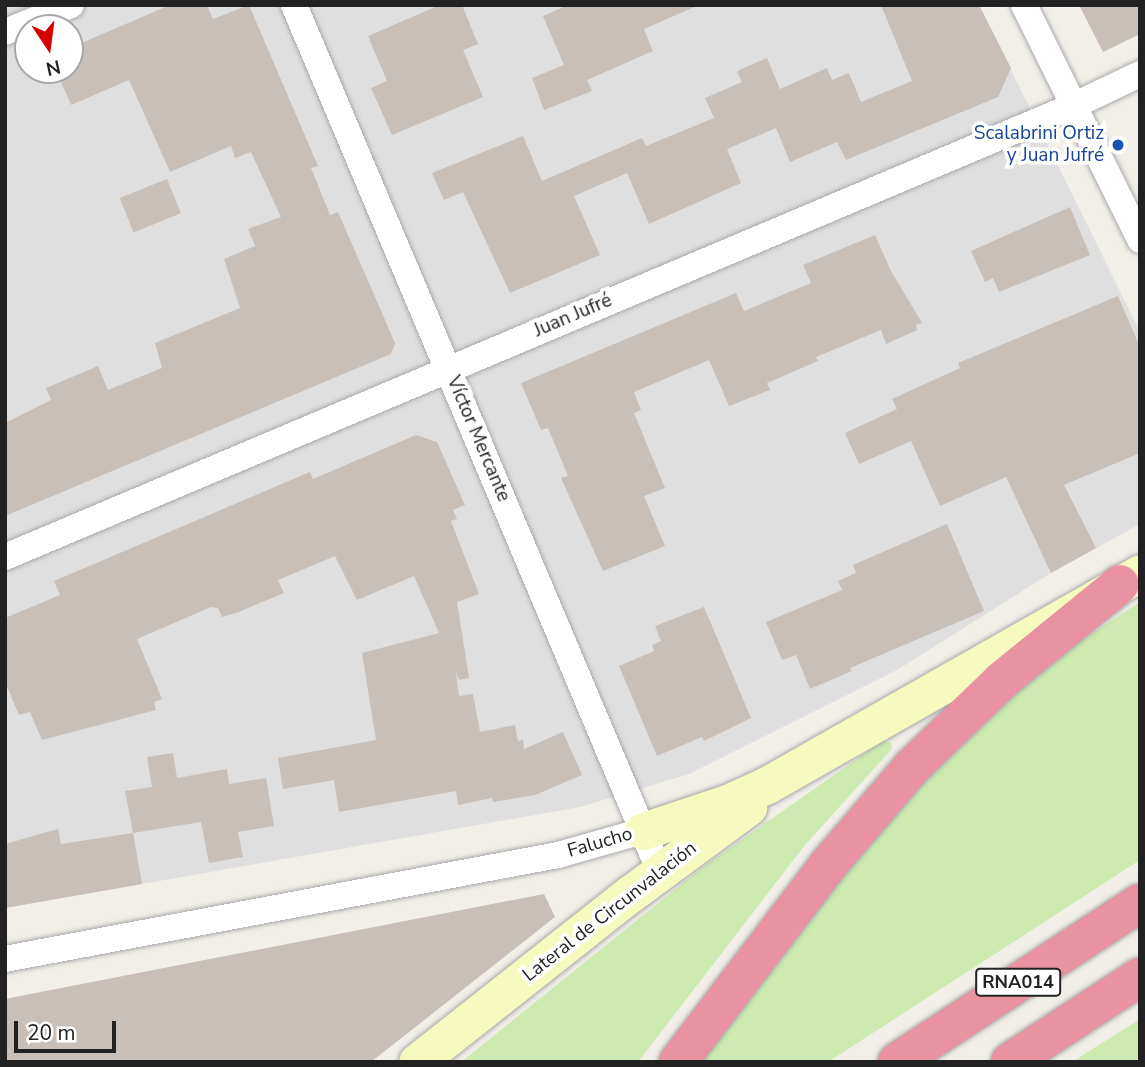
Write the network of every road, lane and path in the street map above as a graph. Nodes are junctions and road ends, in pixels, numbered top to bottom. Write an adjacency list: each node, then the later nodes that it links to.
1 (71, 5): 4 (street)
2 (294, 5): 8 (street, Víctor Mercante)
3 (1024, 5): 6 (street)
4 (5, 32)
5 (1140, 74): 6 (street, Juan Jufré)
6 (1073, 106): 7 (street); 8 (street, Juan Jufré)
7 (1140, 240)
8 (448, 369): 9 (street, Juan Jufré); 12 (street, Víctor Mercante)
9 (5, 557)
10 (1130, 579): 11 (street, Falucho); 18 (highway)
11 (805, 765): 12 (street, Falucho); 13 (street, Lateral de Circunvalación)
12 (643, 831): 13 (street, Víctor Mercante); 15 (street, Falucho)
13 (660, 872): 17 (street, Lateral de Circunvalación)
14 (1140, 903): 19 (highway, RNA014)
15 (5, 958)
16 (1140, 977): 20 (highway, RNA014)
17 (417, 1062)
18 (678, 1062)
19 (897, 1062)
20 (1010, 1062)

